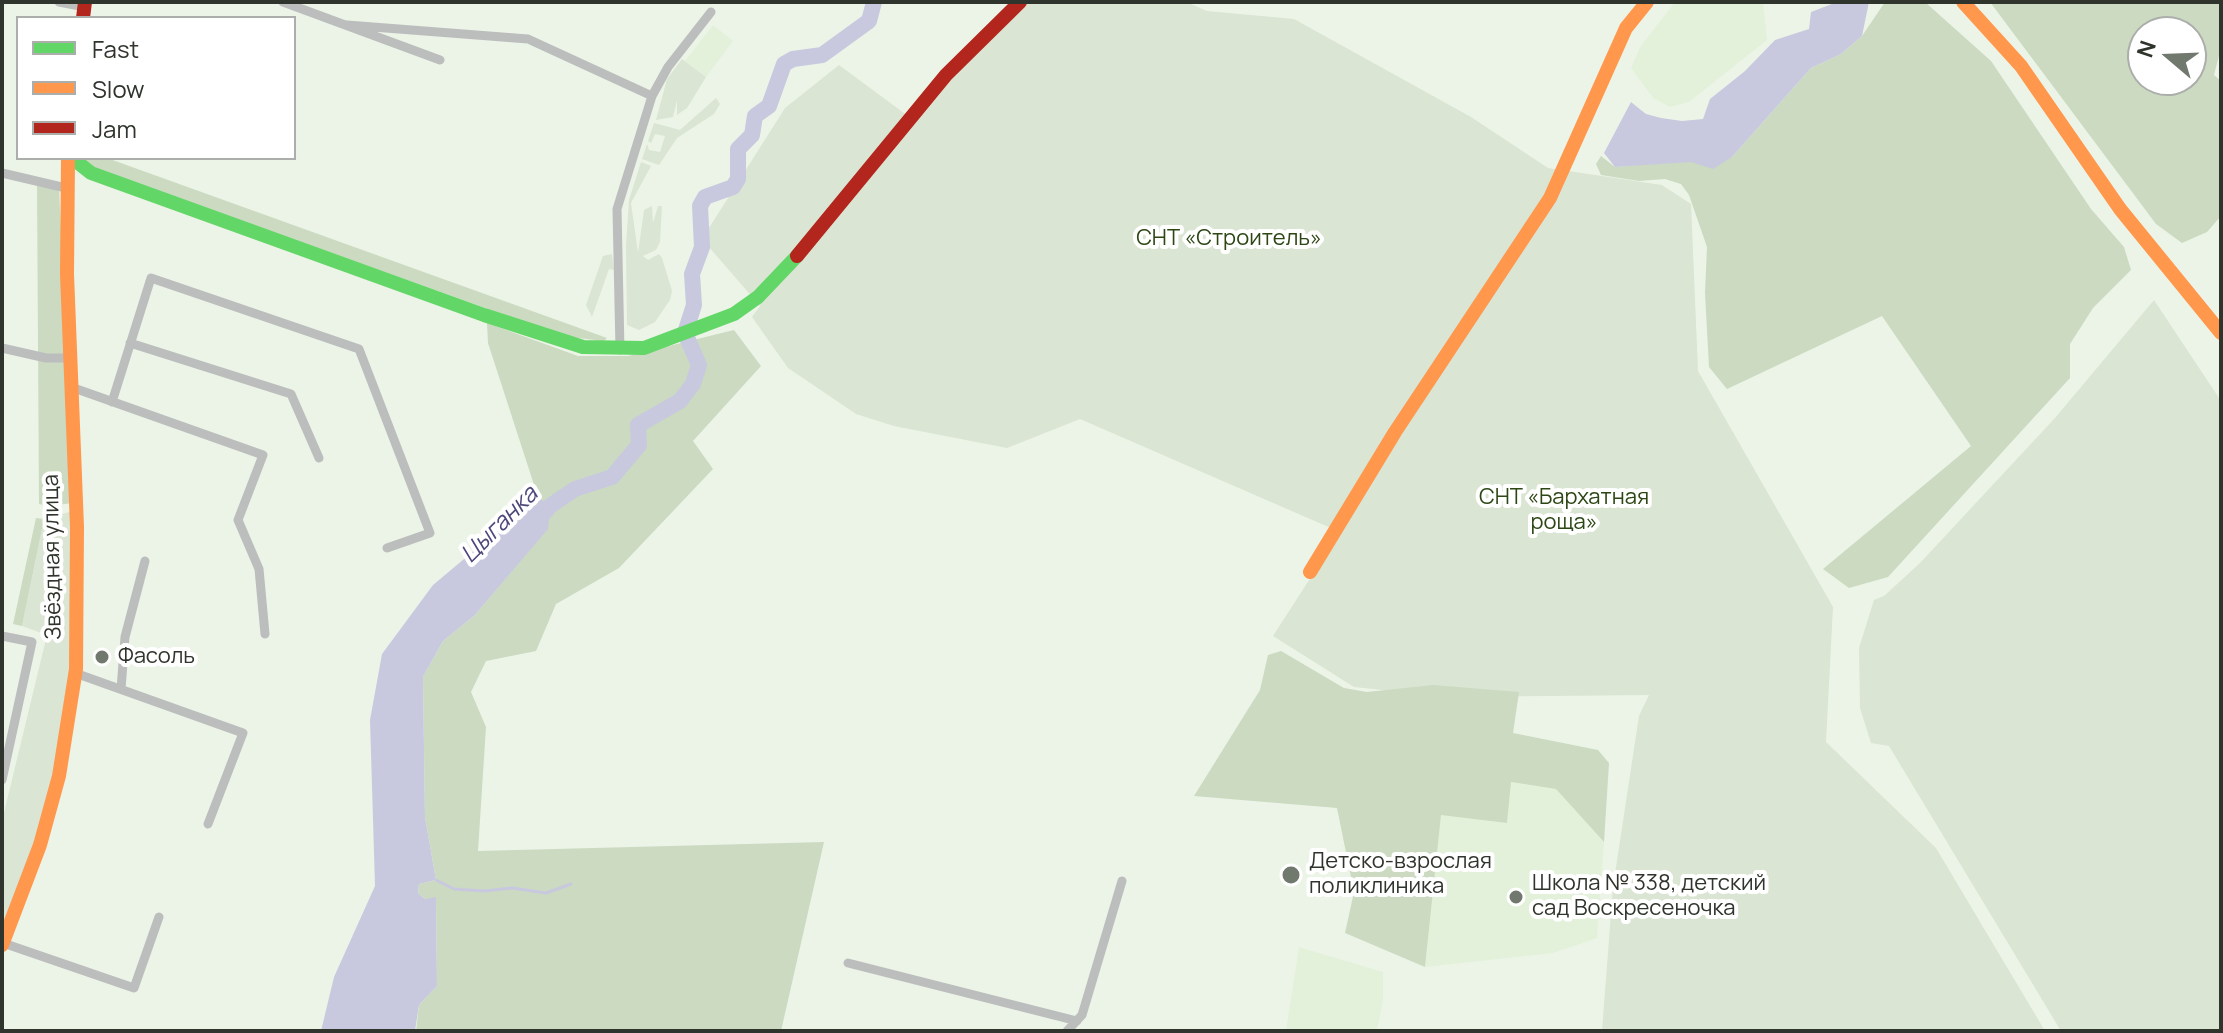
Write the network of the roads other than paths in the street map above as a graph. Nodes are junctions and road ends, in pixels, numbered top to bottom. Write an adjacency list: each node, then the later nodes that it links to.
1 (59, 2): 6 (street)
2 (283, 2): 8 (street)
3 (1020, 2): 19 (street, Звёздная улица)
4 (1647, 2): 26 (street)
5 (1963, 2): 16 (street)
6 (84, 9)
7 (711, 12): 10 (street)
8 (347, 25): 9 (street); 10 (street)
9 (440, 60)
10 (652, 96): 19 (street)
11 (70, 160): 15 (street, Звёздная улица)
12 (73, 160): 14 (street, Звёздная улица)
13 (2, 173): 15 (street)
14 (91, 173): 15 (street); 19 (street, Звёздная улица)
15 (66, 190): 20 (street, Звёздная улица)
16 (2221, 333)
17 (130, 343): 22 (street); 23 (street); 24 (street)
18 (2, 348): 20 (street)
19 (620, 350)
20 (70, 358): 21 (street, Звёздная улица)
21 (71, 387): 22 (street); 29 (street, Звёздная улица)
22 (112, 402): 27 (street)
23 (319, 458)
24 (387, 548)
25 (145, 561): 30 (street)
26 (1310, 572)
27 (265, 634)
28 (2, 636): 31 (street)
29 (75, 673): 30 (street); 35 (street, Звёздная улица)
30 (121, 689): 32 (street)
31 (2, 780)
32 (208, 824)
33 (1122, 881): 37 (street)
34 (159, 917): 35 (street)
35 (2, 944)
36 (848, 963): 37 (street)
37 (1077, 1021): 38 (street)
38 (1067, 1031)

